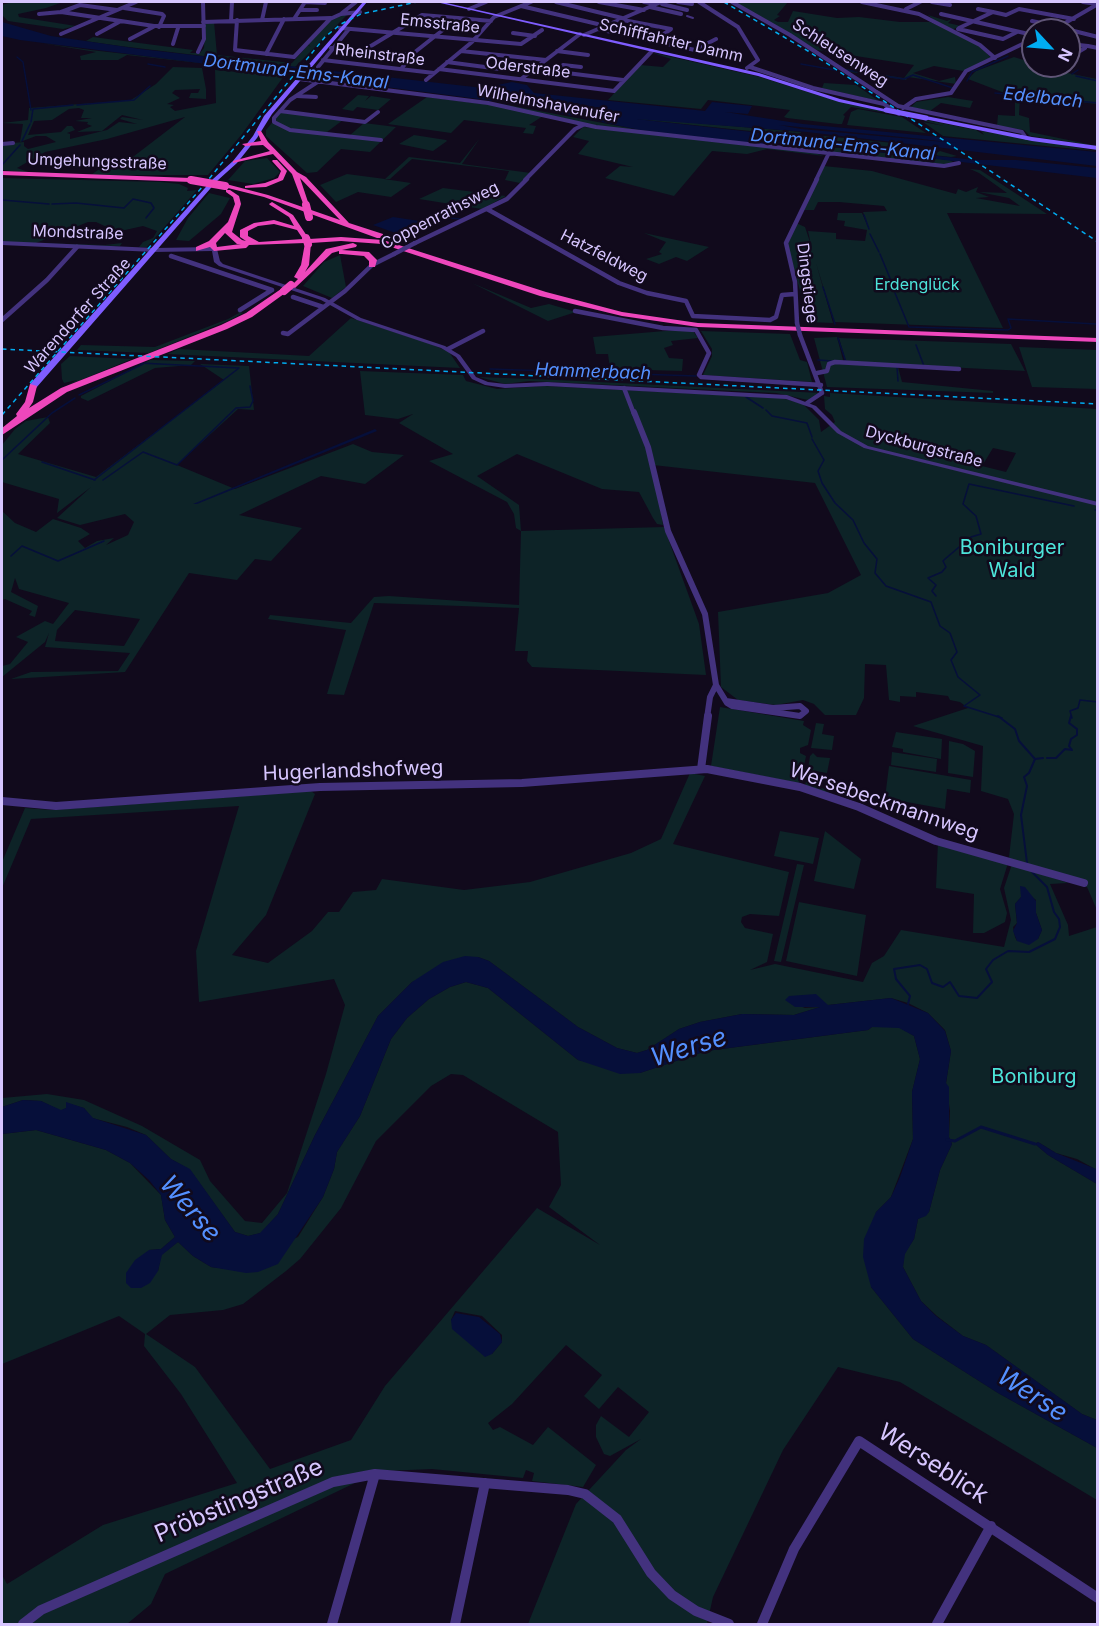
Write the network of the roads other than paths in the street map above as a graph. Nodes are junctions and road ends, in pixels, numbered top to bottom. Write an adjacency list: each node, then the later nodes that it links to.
1 (136, 2): 32 (street)
2 (203, 2): 73 (street)
3 (232, 2): 69 (street)
4 (266, 2): 67 (street)
5 (305, 2): 23 (street); 38 (street)
6 (356, 2): 41 (street)
7 (369, 2): 44 (main road, Warendorfer Straße)
8 (438, 2): 34 (main road, Schifffahrter Damm)
9 (486, 2): 34 (street)
10 (531, 2): 31 (street)
11 (556, 2): 29 (street)
12 (581, 2): 29 (street)
13 (599, 2): 14 (street)
14 (607, 2): 30 (street)
15 (644, 2): 25 (street)
16 (678, 2): 27 (street)
17 (699, 2): 116 (street)
18 (732, 2): 131 (street, Schleusenweg)
19 (862, 2): 110 (street)
20 (920, 2): 35 (street)
21 (932, 2): 26 (street)
22 (1083, 2): 28 (street)
23 (325, 3)
24 (632, 3): 30 (street); 33 (street)
25 (658, 3): 33 (street); 40 (street)
26 (952, 3): 72 (street)
27 (692, 4)
28 (1097, 4): 42 (street)
29 (569, 5): 65 (street)
30 (621, 5): 33 (street)
31 (520, 6): 52 (street); 74 (street)
32 (122, 8): 37 (street); 75 (street)
33 (647, 8): 50 (street); 65 (street)
34 (469, 9): 52 (main road, Schifffahrter Damm)
35 (906, 9)
36 (978, 9): 45 (street)
37 (117, 10): 43 (street); 61 (street)
38 (300, 10): 39 (street); 63 (street)
39 (317, 10)
40 (687, 10)
41 (346, 11): 44 (street); 49 (street)
42 (1088, 11): 47 (street); 60 (street)
43 (61, 12): 48 (street); 61 (street)
44 (357, 12): 49 (street); 77 (main road, Warendorfer Straße)
45 (993, 12): 53 (street); 72 (street)
46 (478, 13): 64 (street)
47 (1098, 13)
48 (39, 14)
49 (341, 14): 55 (street)
50 (681, 14)
51 (1046, 14): 53 (street); 58 (street); 59 (street)
52 (497, 15): 70 (street); 87 (main road, Schifffahrter Damm)
53 (1006, 15): 68 (street)
54 (687, 16): 57 (street)
55 (332, 18): 63 (street); 107 (street)
56 (458, 18): 64 (street); 80 (street); 89 (street)
57 (693, 18)
58 (1038, 18)
59 (1068, 18)
60 (1076, 18)
61 (97, 19): 71 (street); 85 (street)
62 (284, 19): 63 (street); 67 (street); 107 (street)
63 (294, 19)
64 (464, 19): 70 (street)
65 (623, 19): 74 (street); 93 (street)
66 (237, 20): 67 (street); 69 (street); 107 (street)
67 (262, 20)
68 (996, 20)
69 (231, 21): 73 (street)
70 (491, 21): 92 (street)
71 (119, 22): 75 (street); 86 (street)
72 (972, 22): 81 (street); 81 (street)
73 (203, 24): 76 (street); 105 (street)
74 (606, 26): 78 (street)
75 (156, 27): 76 (street); 91 (street)
76 (178, 28): 96 (street)
77 (345, 28): 80 (street, Emsstraße); 99 (street, Warendorfer Straße); 124 (main road, Warendorfer Straße)
78 (598, 29): 87 (street); 93 (street)
79 (542, 30): 90 (street, Emsstraße)
80 (396, 32): 89 (street, Emsstraße); 106 (street)
81 (1017, 32): 84 (street)
82 (1081, 32): 88 (street)
83 (513, 33): 90 (street)
84 (1021, 33)
85 (61, 34)
86 (97, 34)
87 (582, 35): 103 (street); 104 (main road, Schifffahrter Damm)
88 (1097, 35)
89 (436, 36): 92 (street, Emsstraße); 109 (street)
90 (535, 36): 92 (street, Emsstraße)
91 (130, 39)
92 (472, 39): 102 (street)
93 (649, 39): 94 (street)
94 (716, 39)
95 (1021, 43): 110 (street)
96 (173, 44)
97 (1081, 46): 98 (street)
98 (1086, 47): 100 (street); 101 (street)
99 (331, 48): 106 (street); 111 (street, Warendorfer Straße)
100 (1098, 48)
101 (1081, 50)
102 (461, 51): 112 (street); 113 (street)
103 (557, 51): 108 (street); 112 (street)
104 (652, 51): 121 (main road, Schifffahrter Damm); 127 (street)
105 (198, 52)
106 (361, 52): 109 (street)
107 (266, 54)
108 (588, 55)
109 (412, 56): 117 (street)
110 (994, 58): 131 (street)
111 (323, 60): 115 (street, Warendorfer Straße); 117 (street, Rheinstraße)
112 (546, 60): 120 (street)
113 (447, 62): 118 (street); 119 (street)
114 (563, 65): 123 (street)
115 (318, 67)
116 (750, 67): 121 (street); 134 (street, Schifffahrter Damm)
117 (400, 69): 122 (street, Rheinstraße)
118 (439, 69): 122 (street); 125 (street, Oderstraße)
119 (500, 69)
120 (534, 69): 123 (street); 125 (street)
121 (741, 71): 137 (main road, Schifffahrter Damm, bridge)
122 (434, 73): 126 (street)
123 (575, 74): 127 (street)
124 (300, 77): 128 (street, Wilhelmshavenufer); 136 (main road, Warendorfer Straße)
125 (521, 79): 127 (street, Oderstraße)
126 (426, 80)
127 (623, 80)
128 (319, 81): 129 (street); 135 (street, Wilhelmshavenufer)
129 (297, 96): 130 (street); 132 (street)
130 (316, 97)
131 (903, 108): 137 (street, Schifffahrter Damm)
132 (280, 111): 133 (street); 138 (street)
133 (378, 112)
134 (900, 114)
135 (583, 125): 144 (street, Wilhelmshavenufer); 151 (street, Coppenrathsweg)
136 (255, 138): 142 (main road, Warendorfer Straße); 143 (highway); 149 (main road, Warendorfer Straße)
137 (1026, 138): 141 (main road, Schifffahrter Damm)
138 (381, 140)
139 (13, 143): 140 (street)
140 (2, 144)
141 (1098, 148)
142 (242, 152): 143 (highway); 145 (main road, Warendorfer Straße)
143 (269, 153): 145 (highway); 147 (highway); 150 (highway)
144 (828, 155): 146 (street); 173 (street, Dingstiege)
145 (235, 162): 149 (main road, Warendorfer Straße)
146 (959, 163)
147 (295, 173): 153 (highway); 155 (highway, bridge)
148 (2, 174): 150 (highway, Umgehungsstraße, bridge)
149 (215, 180): 160 (main road, Warendorfer Straße)
150 (225, 188): 152 (highway); 153 (highway); 154 (highway); 155 (highway)
151 (488, 209): 161 (street, Coppenrathsweg); 173 (street, Hatzfeldweg)
152 (229, 224): 157 (highway); 158 (highway)
153 (352, 226): 161 (highway)
154 (295, 228): 155 (highway); 157 (highway)
155 (307, 241): 171 (highway); 172 (highway)
156 (3, 244): 159 (street, Mondstraße)
157 (274, 244): 158 (highway); 161 (highway)
158 (213, 246): 163 (highway); 168 (street)
159 (77, 247): 162 (street, Mondstraße); 178 (street)
160 (160, 247): 162 (street, Mondstraße); 162 (street); 164 (street); 164 (street); 187 (main road, Warendorfer Straße)
161 (415, 247): 166 (highway); 169 (street, Coppenrathsweg, bridge)
162 (142, 249)
163 (199, 249): 164 (street)
164 (178, 250)
165 (171, 256): 170 (street)
166 (430, 256): 167 (highway); 182 (highway)
167 (323, 257): 169 (highway); 171 (highway)
168 (219, 264): 170 (street); 174 (street, Dyckburgstraße)
169 (372, 265): 174 (street, Coppenrathsweg)
170 (205, 268): 176 (street)
171 (303, 278): 172 (highway)
172 (288, 289): 175 (street); 181 (highway); 181 (highway)
173 (795, 294): 185 (street, Dingstiege, bridge)
174 (331, 302): 175 (street); 183 (street, Dyckburgstraße)
175 (323, 307): 180 (street)
176 (240, 310)
177 (574, 311): 186 (street)
178 (2, 320)
179 (483, 331): 183 (street)
180 (283, 333)
181 (189, 340): 190 (highway)
182 (1098, 340)
183 (448, 349): 188 (street, Dyckburgstraße)
184 (959, 369): 185 (street)
185 (817, 373): 186 (street, Dingstiege)
186 (821, 385): 189 (street)
187 (33, 386): 190 (highway)
188 (624, 388): 189 (street, Dyckburgstraße); 193 (street)
189 (807, 403): 192 (street, Dyckburgstraße)
190 (18, 418): 191 (highway)
191 (2, 432)
192 (1098, 504)
193 (716, 685): 194 (street); 195 (street)
194 (726, 701): 194 (street)
195 (704, 769): 196 (street, Hugerlandshofweg); 197 (street, Wersebeckmannweg)
196 (2, 801)
197 (1084, 883)
198 (375, 1474): 199 (street, Pröbstingstraße); 202 (street, Pröbstingstraße); 203 (street)
199 (486, 1483): 204 (street); 205 (street, Pröbstingstraße)
200 (991, 1526): 201 (street, Werseblick); 206 (street, Werseblick); 207 (street)
201 (1098, 1598)
202 (23, 1624)
203 (332, 1624)
204 (455, 1624)
205 (729, 1624)
206 (762, 1624)
207 (938, 1624)

